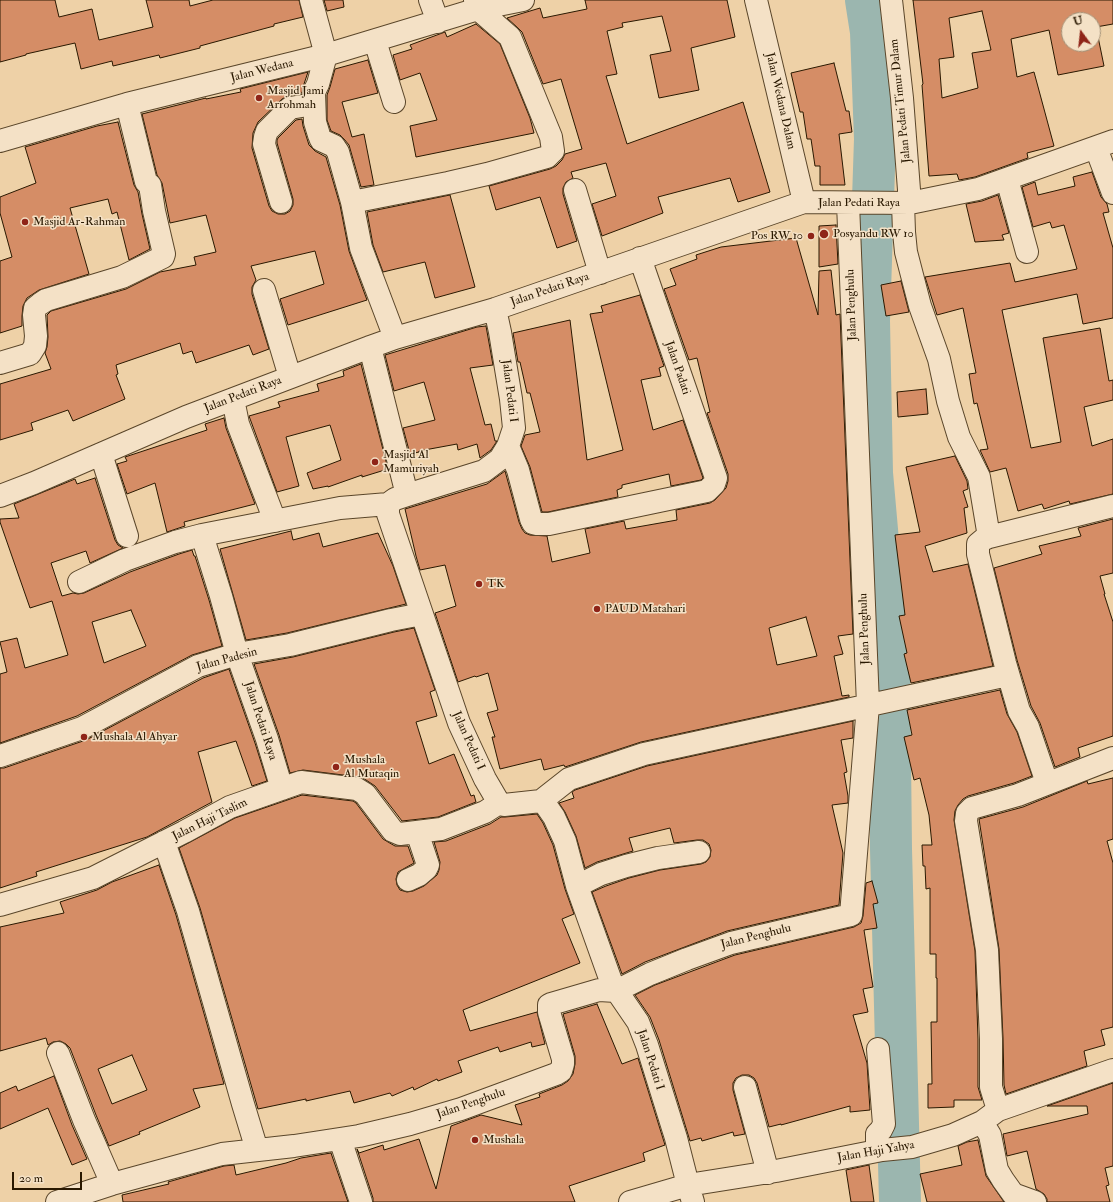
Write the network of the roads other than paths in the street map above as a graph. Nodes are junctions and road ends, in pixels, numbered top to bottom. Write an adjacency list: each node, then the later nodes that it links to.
1 (311, 0): 9 (street)
2 (430, 0): 7 (street)
3 (523, 0): 6 (street, Jalan Wedana)
4 (756, 0): 20 (street, Jalan Wedana Dalam)
5 (890, 0): 22 (street, Jalan Pedati Timur Dalam)
6 (477, 5): 7 (street, Jalan Wedana); 19 (street)
7 (438, 22): 8 (street, Jalan Wedana)
8 (375, 41): 9 (street, Jalan Wedana); 10 (street)
9 (326, 55): 11 (street, Jalan Wedana); 12 (street)
10 (394, 102)
11 (127, 104): 13 (street, Jalan Wedana); 30 (street)
12 (314, 104): 18 (street); 19 (street)
13 (0, 140)
14 (1104, 145): 15 (street, Jalan Pedati Raya); 17 (street)
15 (1007, 179): 22 (street, Jalan Pedati Raya); 23 (street)
16 (575, 190): 25 (street)
17 (1113, 193)
18 (281, 202)
19 (352, 202): 28 (street)
20 (804, 202): 21 (street, Jalan Pedati Raya); 24 (street, Jalan Pedati Raya)
21 (849, 203): 22 (street, Jalan Pedati Raya); 46 (street, Jalan Penghulu)
22 (902, 203): 41 (street, Jalan Pedati Timur Dalam)
23 (1026, 252)
24 (640, 258): 25 (street, Jalan Pedati Raya); 33 (street, Jalan Padati)
25 (600, 273): 27 (street, Jalan Pedati Raya)
26 (264, 290): 31 (street)
27 (495, 309): 28 (street, Jalan Pedati Raya); 33 (street, Jalan Pedati I)
28 (395, 338): 29 (street, Jalan Pedati Raya)
29 (370, 347): 31 (street, Jalan Pedati Raya); 36 (street)
30 (0, 363)
31 (290, 377): 32 (street, Jalan Pedati Raya)
32 (233, 399): 34 (street, Jalan Pedati Raya); 38 (street)
33 (508, 446): 36 (street, Jalan Pedati I)
34 (101, 454): 35 (street, Jalan Pedati Raya); 40 (street)
35 (0, 496)
36 (398, 500): 38 (street); 43 (street, Jalan Pedati I)
37 (1113, 506): 41 (street)
38 (275, 521): 39 (street)
39 (202, 535): 42 (street); 44 (street, Jalan Pedati Raya)
40 (127, 536)
41 (989, 537): 45 (street)
42 (79, 582)
43 (422, 614): 44 (street, Jalan Padesin); 52 (street, Jalan Pedati I)
44 (238, 654): 47 (street, Jalan Padesin); 50 (street, Jalan Pedati Raya)
45 (1008, 674): 46 (street); 49 (street)
46 (883, 702): 51 (street); 59 (street, Jalan Penghulu)
47 (0, 756)
48 (1113, 758): 49 (street)
49 (1047, 783): 64 (street)
50 (282, 789): 53 (street, Jalan Haji Taslim); 54 (street, Jalan Haji Taslim)
51 (541, 801): 52 (street); 57 (street, Jalan Pedati I)
52 (499, 804): 53 (street, Jalan Haji Taslim)
53 (417, 832): 56 (street)
54 (164, 842): 58 (street, Jalan Haji Taslim); 66 (street)
55 (700, 852): 57 (street)
56 (408, 880)
57 (577, 886): 59 (street, Jalan Pedati I)
58 (0, 905)
59 (616, 991): 65 (street, Jalan Penghulu); 70 (street, Jalan Pedati I)
60 (878, 1049): 67 (street)
61 (58, 1053): 69 (street)
62 (1113, 1070): 64 (street, Jalan Haji Yahya)
63 (745, 1087): 68 (street)
64 (990, 1116): 67 (street, Jalan Haji Yahya); 74 (street)
65 (340, 1139): 66 (street, Jalan Penghulu); 72 (street)
66 (257, 1150): 69 (street, Jalan Penghulu)
67 (879, 1151): 68 (street, Jalan Haji Yahya)
68 (768, 1173): 70 (street, Jalan Haji Yahya)
69 (112, 1184): 71 (street, Jalan Penghulu)
70 (690, 1193): 73 (street, Jalan Haji Yahya)
71 (57, 1202)
72 (361, 1202)
73 (630, 1202)
74 (1035, 1202)

